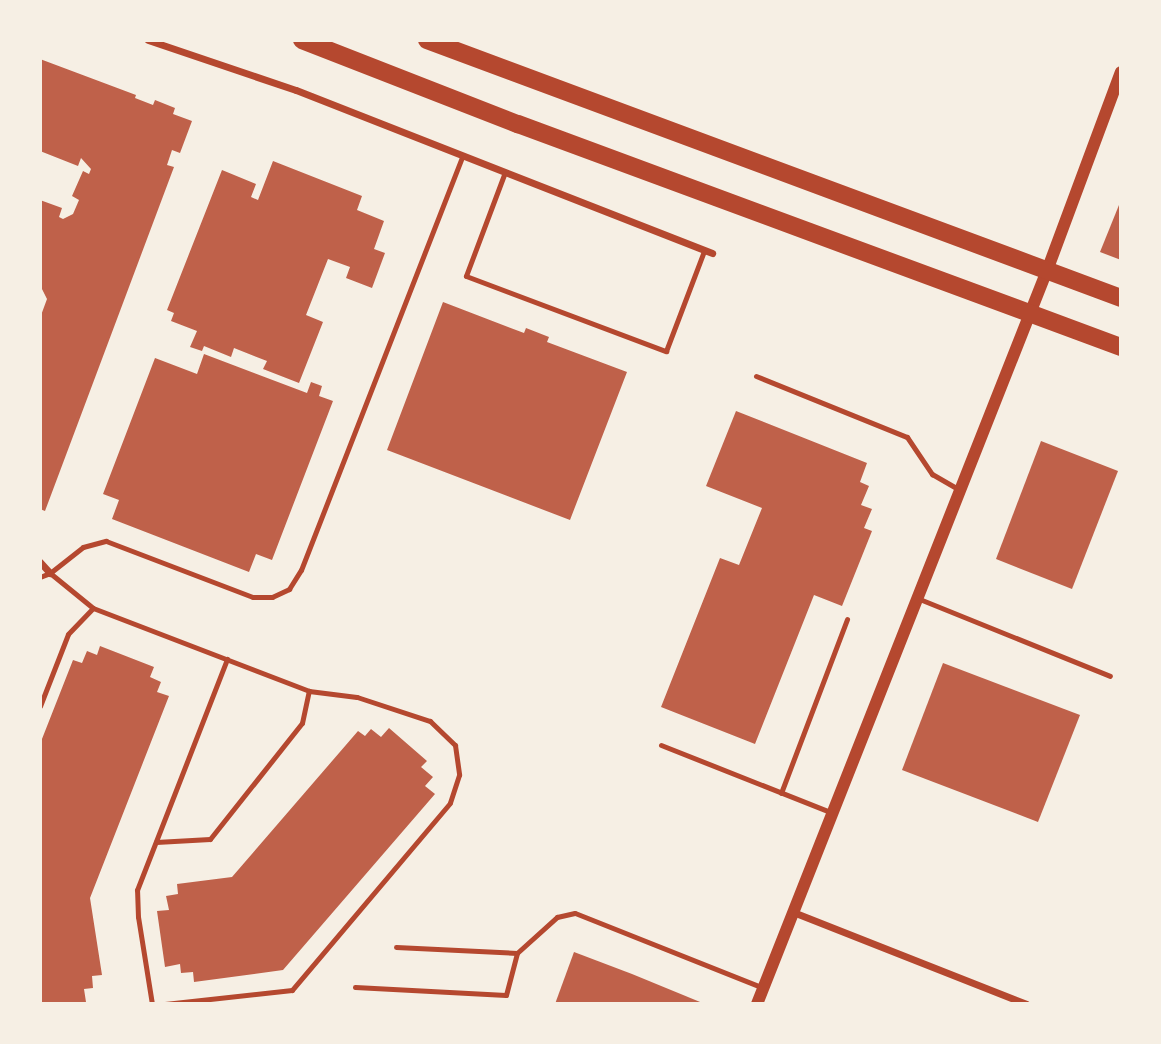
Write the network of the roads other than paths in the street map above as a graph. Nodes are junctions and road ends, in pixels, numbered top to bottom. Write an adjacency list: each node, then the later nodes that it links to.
1 (148, 40): 5 (street)
2 (302, 40): 10 (main road)
3 (427, 40): 8 (main road)
4 (1121, 72): 8 (street)
5 (462, 156): 6 (street); 15 (lane)
6 (505, 172): 7 (street); 7 (lane)
7 (708, 252)
8 (1048, 268): 9 (main road); 10 (street)
9 (1121, 298)
10 (1030, 313): 11 (main road); 13 (street)
11 (1121, 347)
12 (756, 376): 13 (lane)
13 (960, 490): 17 (street)
14 (40, 562): 15 (street)
15 (50, 573): 16 (lane); 18 (lane)
16 (40, 577)
17 (917, 598): 21 (lane); 26 (street)
18 (93, 608): 20 (lane); 23 (lane)
19 (847, 619): 25 (lane)
20 (227, 659): 22 (lane); 27 (lane)
21 (1110, 676)
22 (309, 691): 27 (lane); 34 (lane)
23 (40, 706)
24 (661, 745): 25 (lane)
25 (781, 793): 26 (lane)
26 (833, 813): 28 (street)
27 (156, 842): 33 (lane)
28 (793, 912): 32 (street); 36 (street)
29 (396, 947): 30 (lane)
30 (517, 953): 31 (lane); 32 (lane)
31 (355, 987)
32 (764, 988): 35 (street)
33 (152, 1004)
34 (165, 1004)
35 (757, 1004)
36 (1027, 1004)

